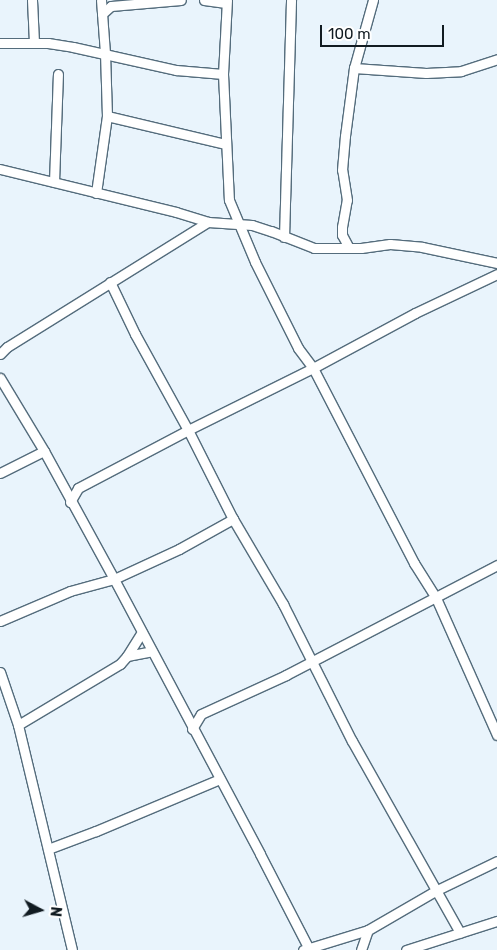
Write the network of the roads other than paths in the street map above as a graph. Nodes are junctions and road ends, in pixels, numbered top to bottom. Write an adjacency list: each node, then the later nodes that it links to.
1 (32, 0): 10 (street)
2 (101, 0): 8 (street)
3 (181, 0): 8 (street)
4 (204, 0): 7 (street)
5 (292, 0): 23 (street)
6 (373, 0): 13 (street)
7 (227, 2): 15 (street)
8 (102, 14): 11 (street)
9 (0, 42): 10 (street)
10 (34, 42): 11 (street)
11 (105, 53): 15 (street); 16 (street)
12 (497, 59): 13 (street)
13 (354, 68): 24 (street)
14 (58, 74): 19 (street)
15 (223, 74): 17 (street)
16 (107, 116): 17 (street); 20 (street)
17 (225, 144): 22 (street)
18 (0, 169): 19 (street)
19 (54, 182): 20 (street)
20 (96, 193): 21 (street)
21 (208, 222): 22 (street); 27 (street)
22 (239, 224): 23 (street); 30 (street)
23 (284, 237): 24 (street)
24 (349, 248): 25 (street)
25 (497, 263)
26 (497, 274): 30 (street)
27 (110, 282): 28 (street); 32 (street)
28 (4, 346): 29 (street)
29 (0, 354)
30 (313, 368): 32 (street); 41 (street)
31 (0, 378): 33 (street)
32 (188, 430): 36 (street); 38 (street)
33 (44, 450): 34 (street); 35 (street)
34 (0, 473)
35 (60, 483): 36 (street); 37 (street)
36 (78, 488): 37 (street)
37 (70, 502): 40 (street)
38 (233, 519): 40 (street); 46 (street)
39 (497, 565): 41 (street)
40 (114, 579): 42 (street); 43 (street)
41 (436, 598): 46 (street); 52 (street)
42 (0, 621)
43 (142, 632): 44 (street); 45 (street)
44 (152, 651): 45 (street); 48 (street)
45 (127, 656): 50 (street)
46 (312, 662): 49 (street); 56 (street)
47 (0, 672): 50 (street)
48 (184, 710): 49 (street); 51 (street)
49 (201, 714): 51 (street)
50 (18, 725): 54 (street)
51 (192, 729): 53 (street)
52 (497, 735)
53 (220, 779): 54 (street); 60 (street)
54 (48, 849): 61 (street)
55 (497, 860): 56 (street)
56 (435, 891): 58 (street); 59 (street)
57 (497, 921): 59 (street)
58 (368, 930): 60 (street); 62 (street)
59 (460, 933): 63 (street)
60 (306, 949)
61 (72, 950)
62 (362, 950)
63 (406, 950)

